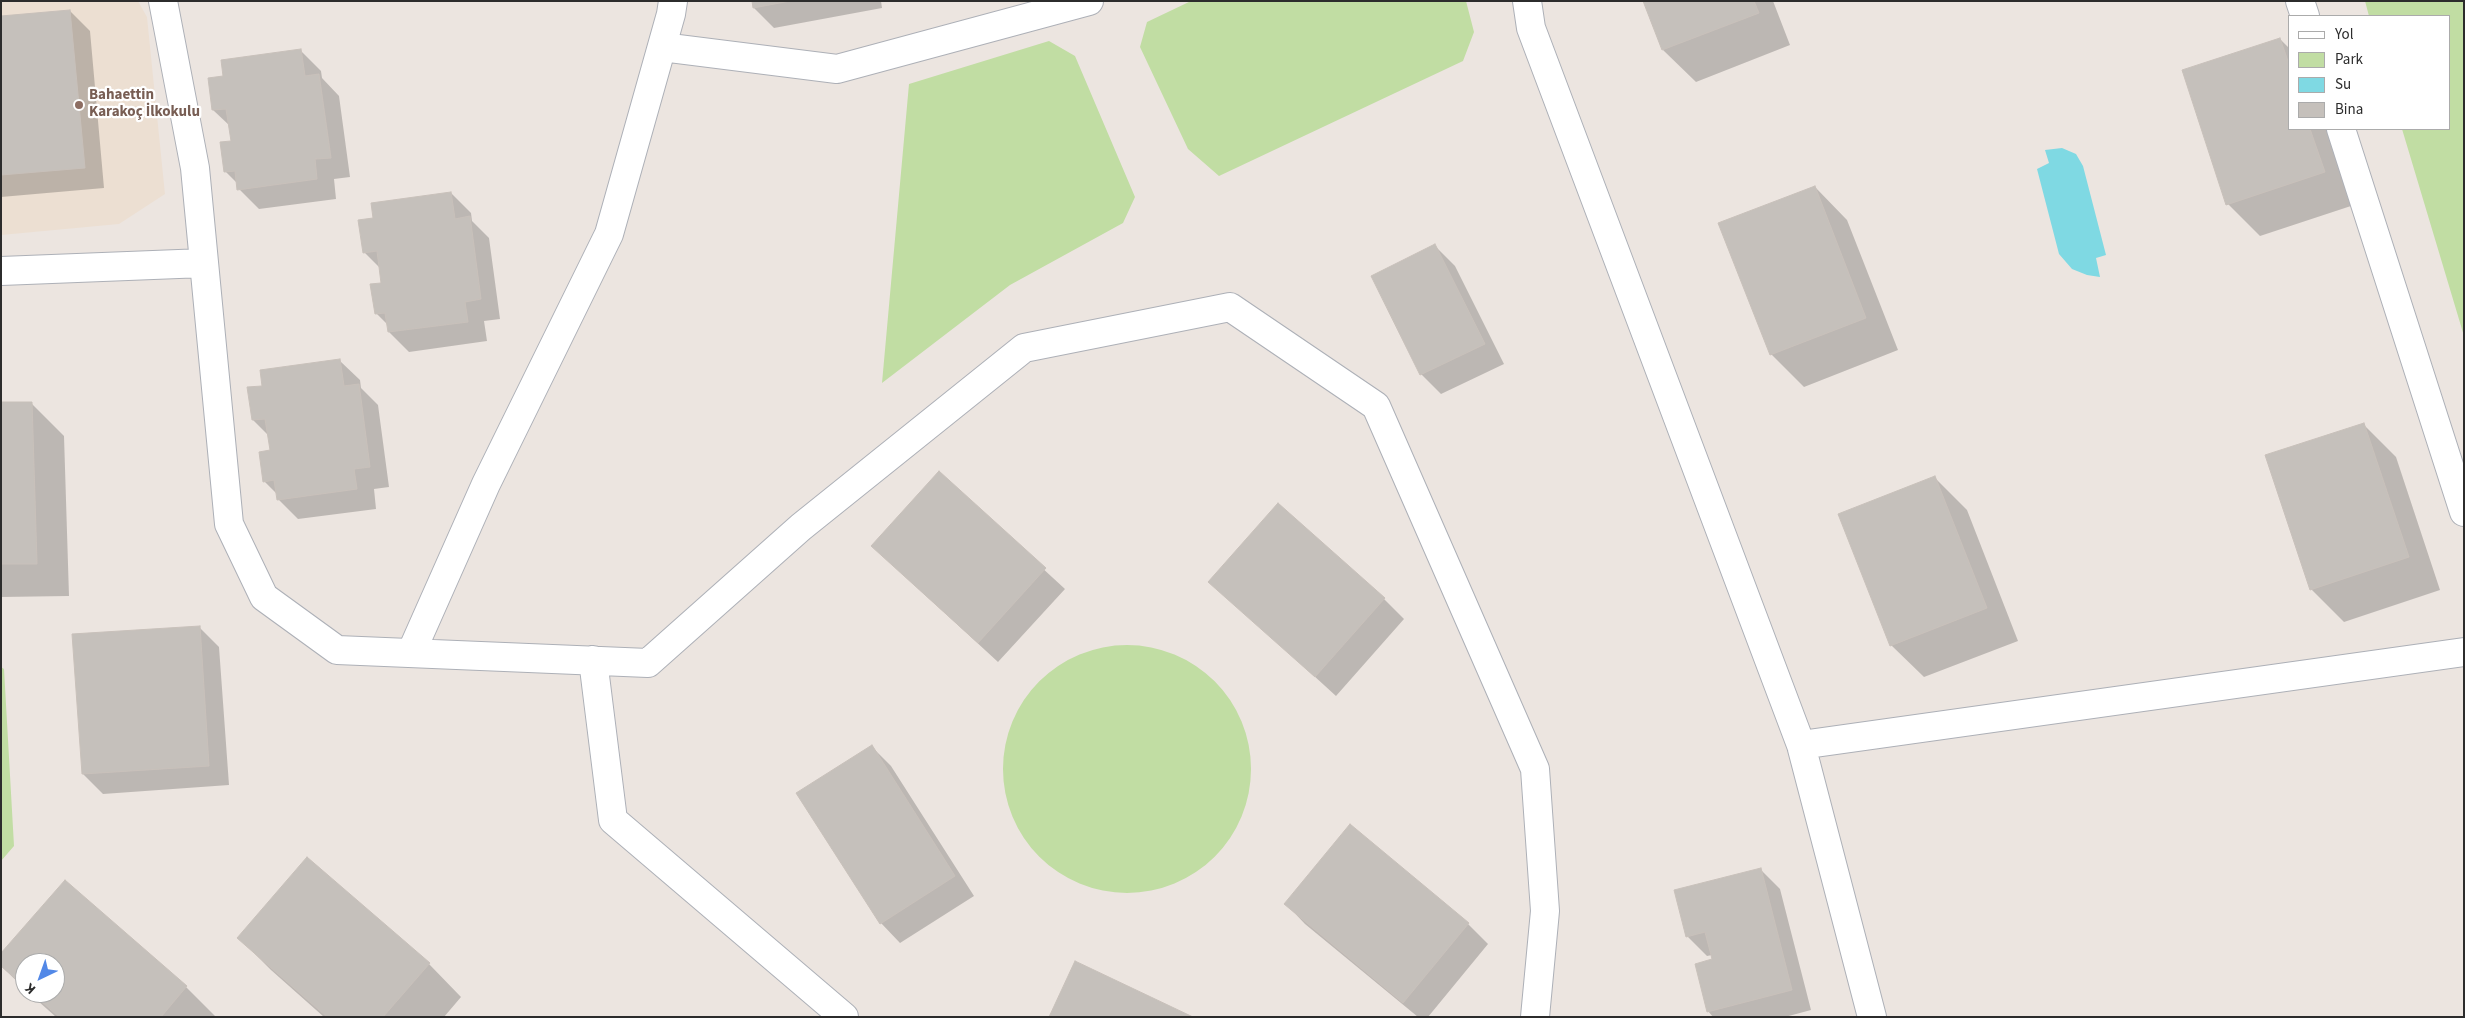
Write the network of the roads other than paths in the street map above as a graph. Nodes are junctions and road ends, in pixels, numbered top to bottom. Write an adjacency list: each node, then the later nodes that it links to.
1 (163, 1): 9 (street)
2 (673, 1): 7 (street)
3 (1528, 1): 15 (street)
4 (2300, 1): 6 (street)
5 (1082, 3): 7 (street)
6 (2305, 15)
7 (662, 47): 13 (street)
8 (2341, 130): 11 (street)
9 (204, 262): 10 (street); 13 (street)
10 (1, 271)
11 (2464, 512)
12 (2464, 652): 15 (street)
13 (411, 653): 14 (street)
14 (592, 660): 16 (street); 17 (street)
15 (1801, 745): 18 (street)
16 (844, 1017)
17 (1535, 1017)
18 (1872, 1017)

